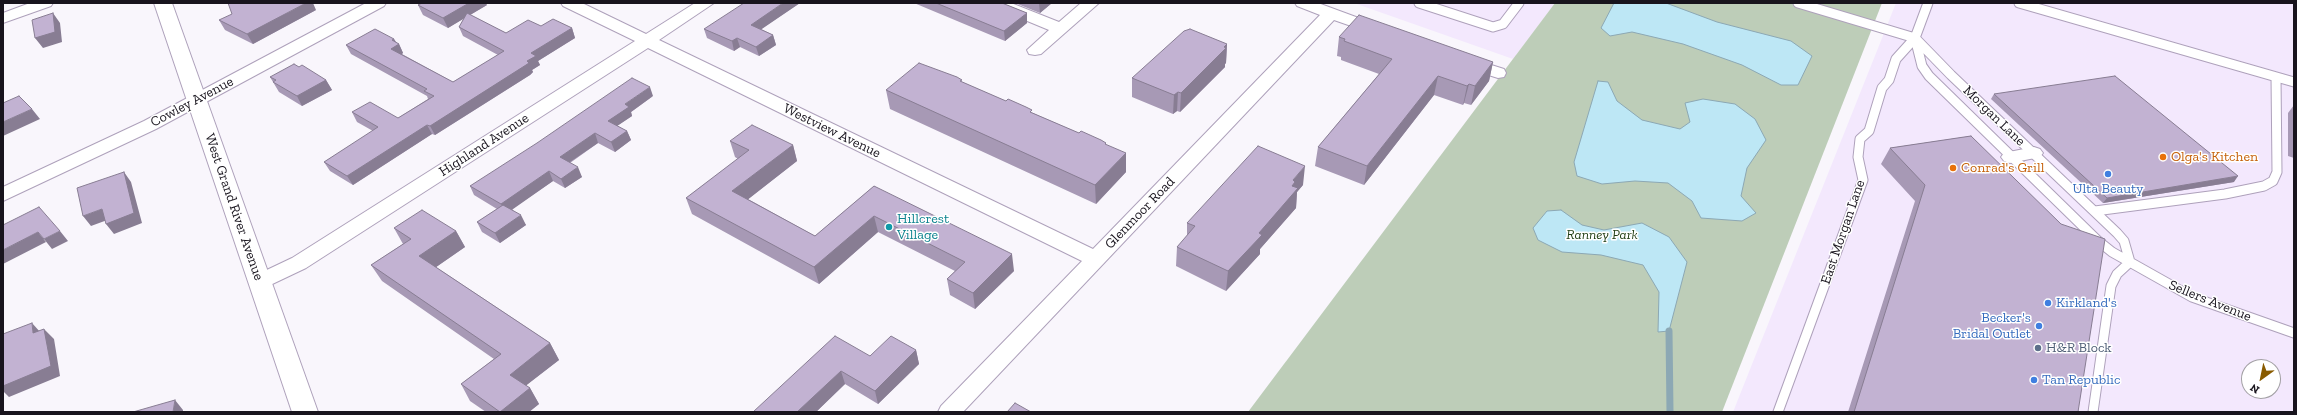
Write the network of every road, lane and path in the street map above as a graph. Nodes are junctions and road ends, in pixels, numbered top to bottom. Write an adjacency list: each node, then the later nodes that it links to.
1 (44, 3): 16 (street)
2 (163, 3): 26 (main road, West Grand River Avenue)
3 (378, 3): 26 (street, Cowley Avenue)
4 (569, 3): 20 (street, Westview Avenue)
5 (706, 3): 20 (street, Highland Avenue)
6 (997, 3): 17 (street)
7 (1091, 3): 17 (street)
8 (1303, 3): 15 (street)
9 (1419, 3): 10 (lane)
10 (1519, 3)
11 (1798, 3): 14 (lane)
12 (1928, 3): 19 (lane)
13 (2019, 3): 24 (lane)
14 (1821, 6): 19 (lane)
15 (1331, 13): 18 (street); 31 (street, Glenmoor Road)
16 (3, 18)
17 (1060, 28): 21 (street)
18 (1389, 34)
19 (1915, 38): 27 (lane, Morgan Lane); 28 (lane, Morgan Lane); 37 (lane, East Morgan Lane)
20 (647, 41): 31 (street, Westview Avenue); 33 (street, Highland Avenue)
21 (1035, 50)
22 (1455, 58): 23 (street)
23 (1498, 73)
24 (2276, 77): 25 (lane); 30 (lane)
25 (2294, 82)
26 (197, 99): 29 (street, Cowley Avenue); 33 (main road, West Grand River Avenue)
27 (2034, 153): 28 (street); 30 (lane, Morgan Lane)
28 (2010, 157): 32 (lane, Morgan Lane)
29 (3, 195)
30 (2095, 212): 32 (lane, Morgan Lane)
31 (1095, 259): 36 (street, Glenmoor Road)
32 (2130, 262): 34 (lane, Sellers Avenue); 38 (lane)
33 (259, 282): 35 (main road, West Grand River Avenue)
34 (2294, 333)
35 (305, 412)
36 (948, 412)
37 (1778, 412)
38 (2093, 412)

